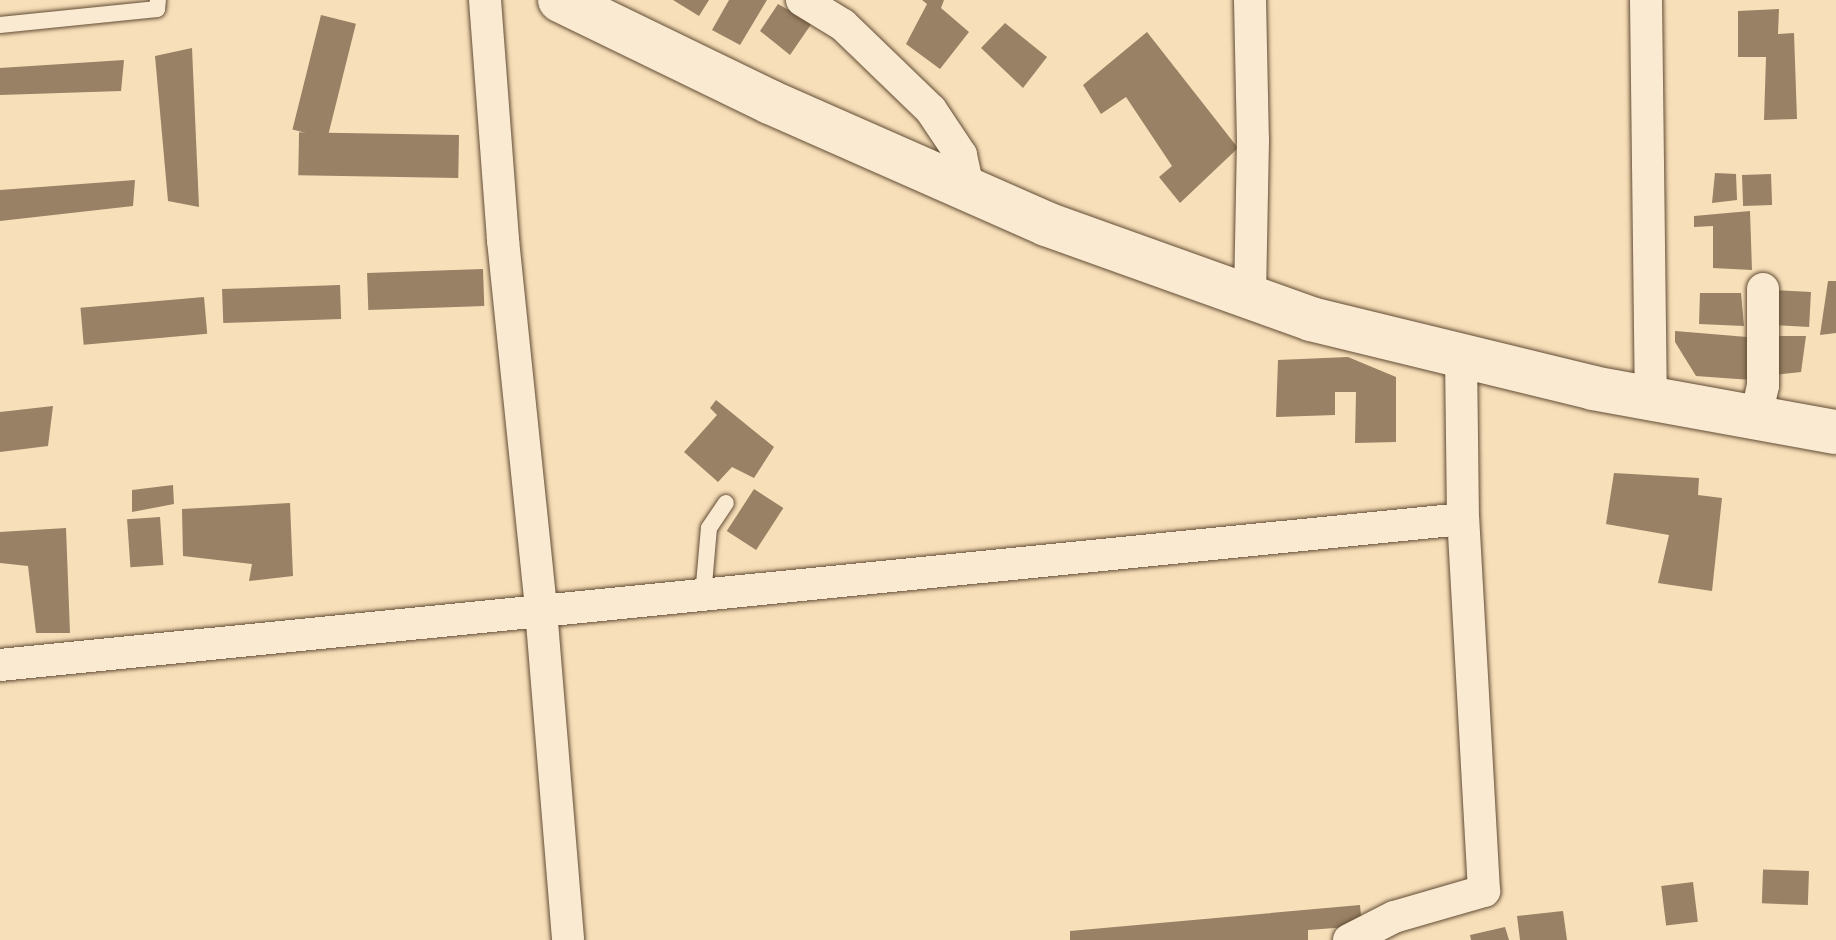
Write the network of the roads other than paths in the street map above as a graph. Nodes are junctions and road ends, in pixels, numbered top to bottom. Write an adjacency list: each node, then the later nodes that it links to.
1 (158, 0): 7 (lane)
2 (485, 0): 18 (street)
3 (560, 0): 8 (street)
4 (802, 0): 8 (street)
5 (1250, 0): 10 (street)
6 (1646, 0): 12 (street)
7 (0, 25)
8 (968, 189): 10 (street)
9 (1763, 289): 13 (street)
10 (1250, 298): 11 (street)
11 (1461, 357): 12 (street); 16 (street)
12 (1651, 400): 13 (street)
13 (1756, 418): 14 (street)
14 (1836, 432)
15 (726, 503): 17 (lane)
16 (1463, 519): 17 (street); 21 (street)
17 (703, 596): 18 (street)
18 (541, 610): 19 (street); 20 (street)
19 (0, 665)
20 (568, 940)
21 (1349, 940)

